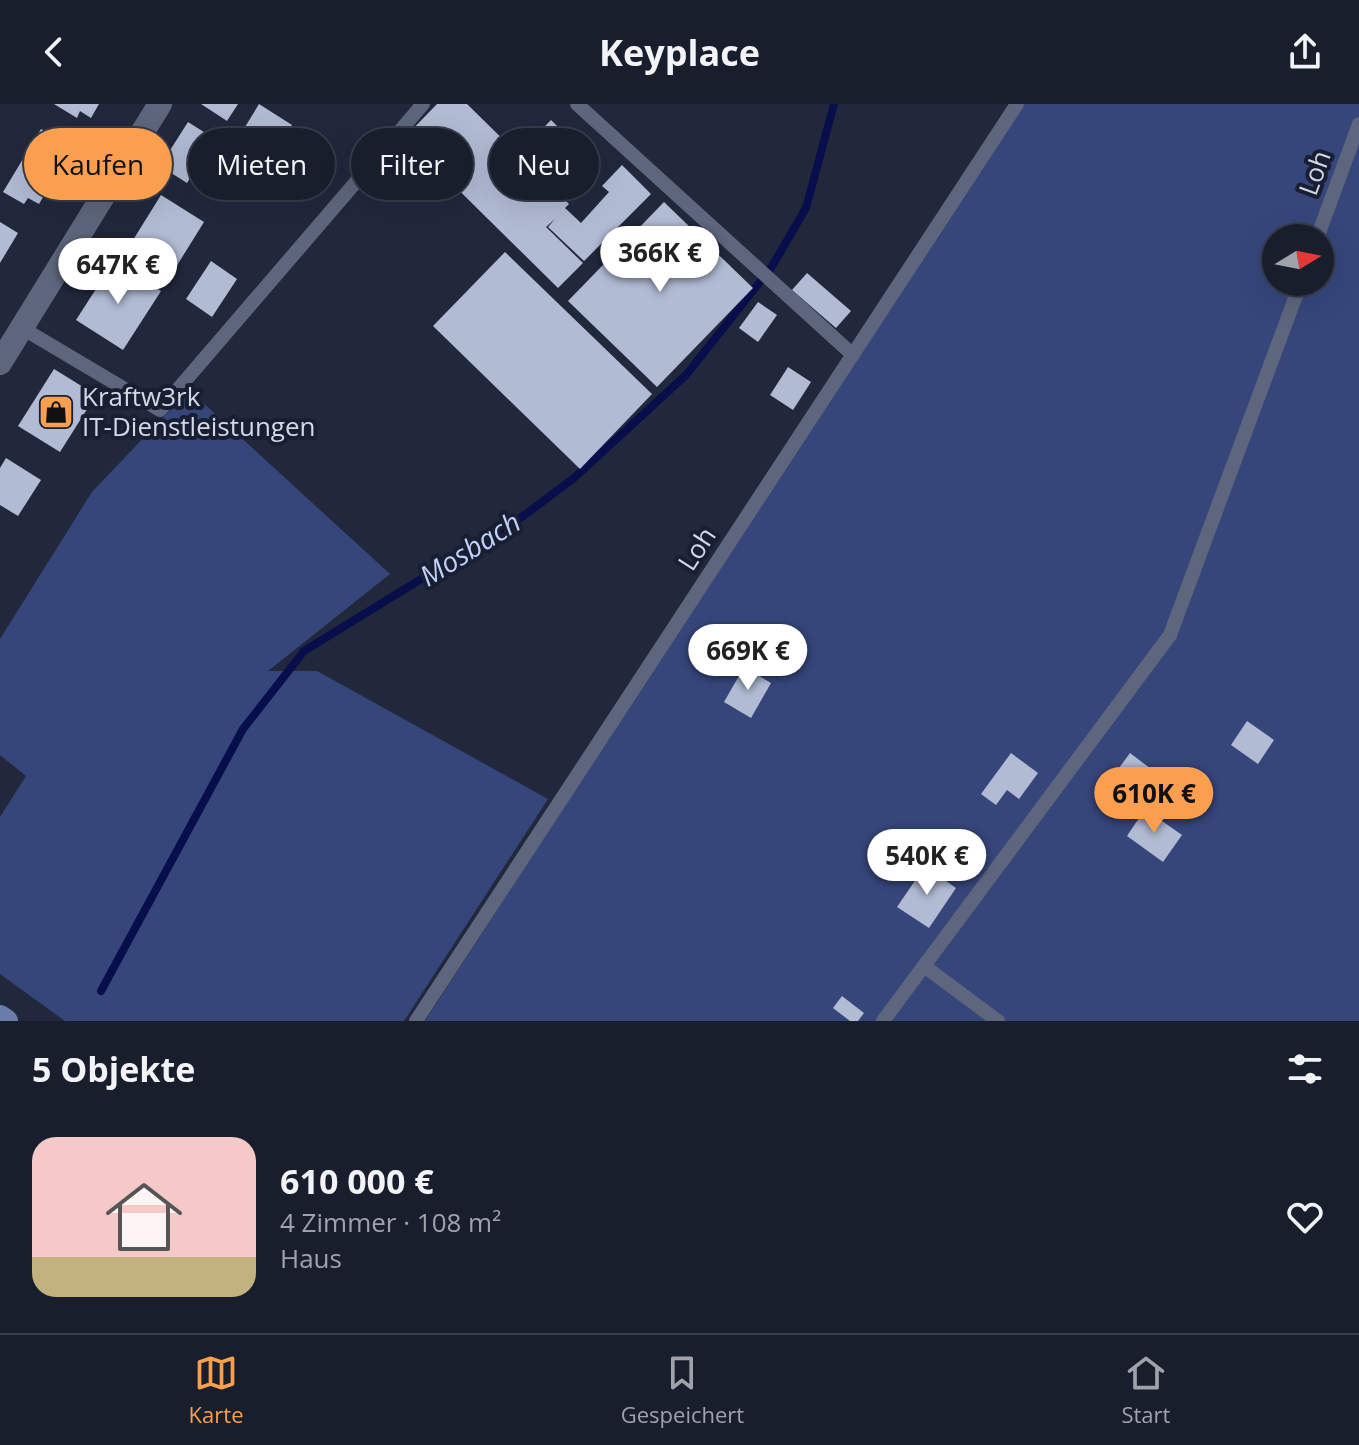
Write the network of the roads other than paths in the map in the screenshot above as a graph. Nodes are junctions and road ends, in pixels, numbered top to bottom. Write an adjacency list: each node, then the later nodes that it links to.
1 (160, 104): 8 (street)
2 (423, 104): 8 (lane)
3 (577, 104): 9 (lane)
4 (1017, 104): 9 (lane, Loh)
5 (1359, 124): 6 (lane, Loh)
6 (1322, 224)
7 (1296, 296): 11 (lane)
8 (22, 328): 10 (street)
9 (853, 355): 14 (lane, Loh)
10 (0, 363)
11 (924, 966): 15 (lane); 16 (lane)
12 (0, 1017): 13 (main road)
13 (6, 1021)
14 (416, 1021)
15 (883, 1021)
16 (998, 1021)

